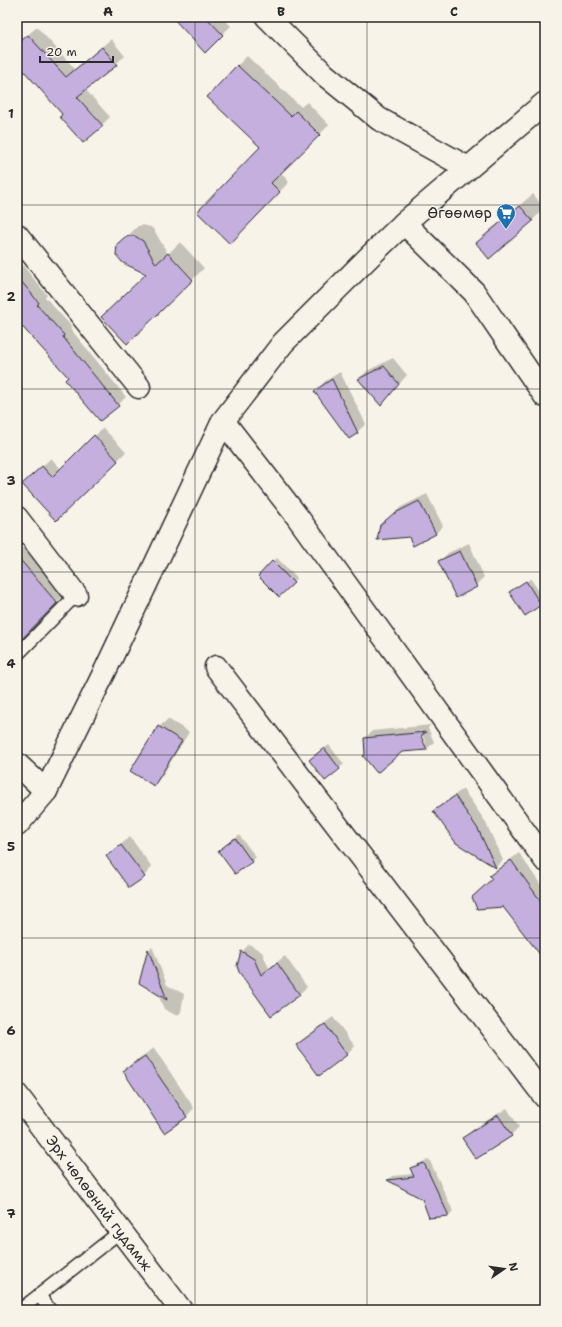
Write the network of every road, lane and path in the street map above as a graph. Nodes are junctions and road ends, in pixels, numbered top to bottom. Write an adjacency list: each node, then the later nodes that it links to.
1 (267, 17): 3 (street)
2 (543, 110): 3 (street)
3 (468, 168): 4 (street)
4 (404, 223): 7 (street); 8 (street)
5 (17, 235): 6 (street)
6 (139, 387)
7 (545, 396)
8 (223, 421): 14 (street); 16 (street)
9 (17, 518): 10 (street)
10 (76, 595): 11 (lane)
11 (17, 654)
12 (216, 667): 18 (street)
13 (17, 764): 14 (street)
14 (46, 791): 15 (street)
15 (17, 825)
16 (545, 860)
17 (17, 1095): 19 (street, Эрх чөлөөний гудамж)
18 (545, 1097)
19 (121, 1231): 20 (lane); 23 (street, Эрх чөлөөний гудамж)
20 (39, 1295): 21 (lane); 22 (lane)
21 (20, 1310)
22 (50, 1310)
23 (181, 1310)

